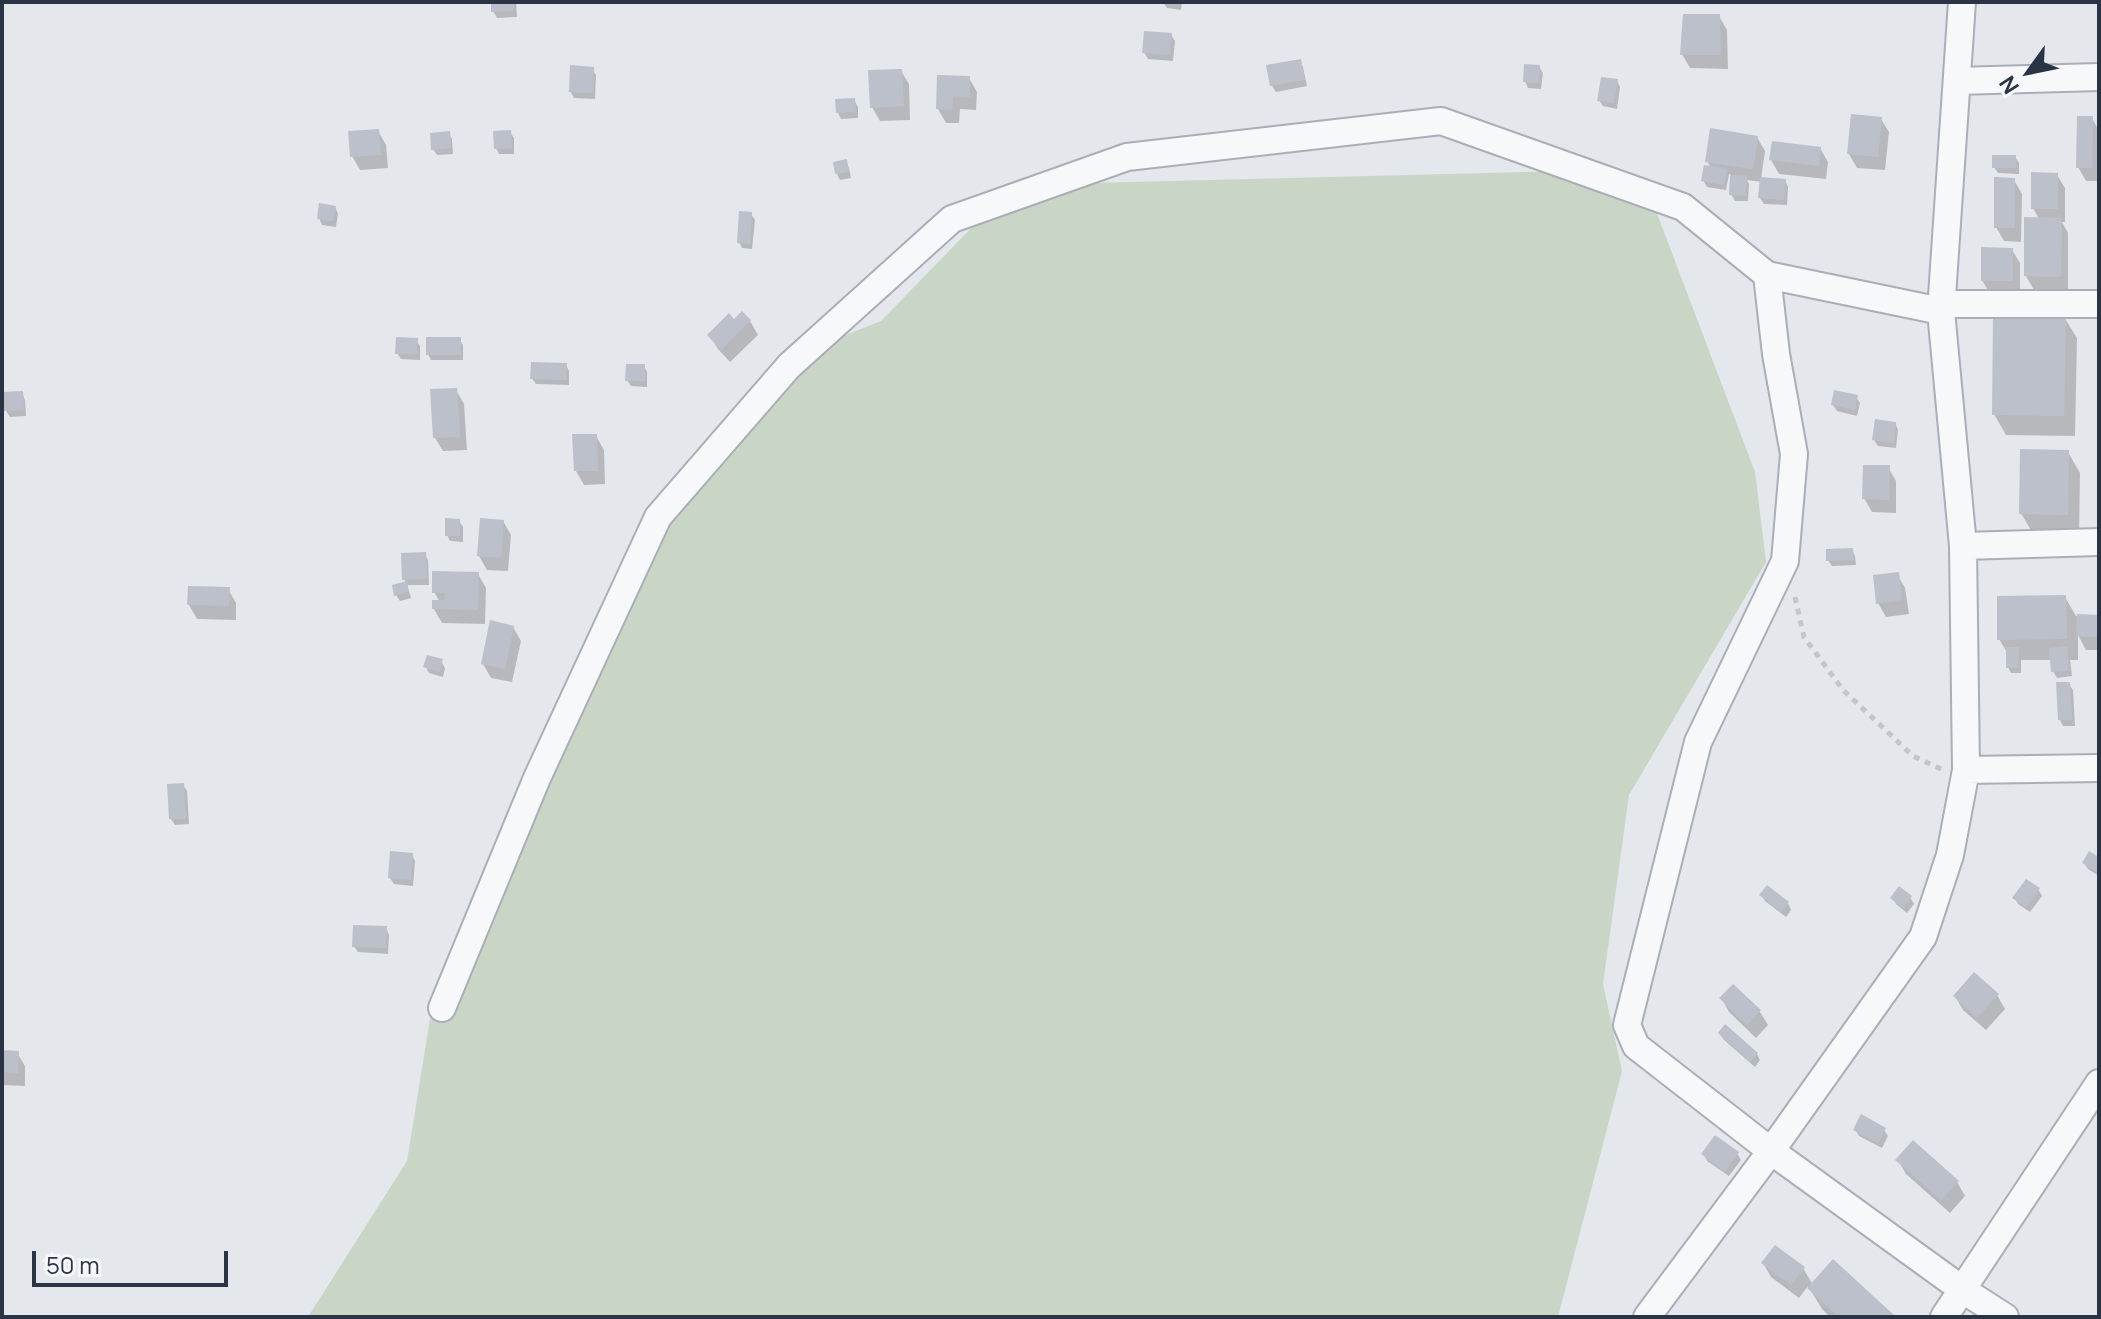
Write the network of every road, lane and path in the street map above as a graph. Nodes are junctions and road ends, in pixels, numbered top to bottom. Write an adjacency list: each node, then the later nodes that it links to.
1 (1962, 2): 3 (street)
2 (2099, 77): 3 (street)
3 (1957, 81): 6 (street)
4 (1767, 275): 6 (street); 9 (street); 12 (street)
5 (2099, 304): 6 (street)
6 (1941, 308): 8 (street)
7 (2099, 542): 8 (street)
8 (1963, 546): 11 (street)
9 (1785, 561): 11 (path); 14 (street)
10 (2099, 768): 11 (street)
11 (1966, 770): 14 (street)
12 (442, 1008)
13 (2099, 1083): 15 (street)
14 (1771, 1151): 15 (street); 16 (street)
15 (1963, 1290): 17 (street); 18 (street)
16 (1647, 1317)
17 (1944, 1317)
18 (2005, 1317)

